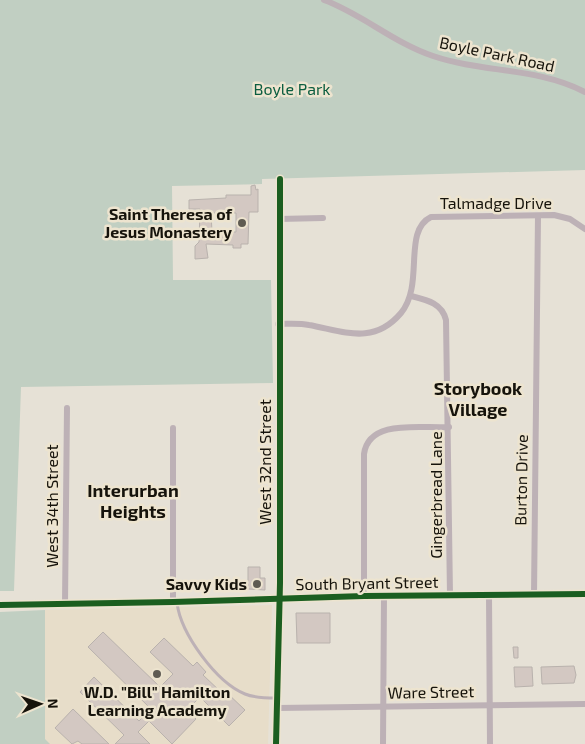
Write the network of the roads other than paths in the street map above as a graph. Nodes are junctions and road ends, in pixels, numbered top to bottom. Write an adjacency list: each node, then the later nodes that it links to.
1 (324, 0): 2 (street, Boyle Park Road)
2 (585, 92)
3 (280, 179): 6 (street, West 32nd Street)
4 (538, 216): 7 (street, Talmadge Drive); 8 (street, Talmadge Drive); 16 (street, Burton Drive)
5 (323, 218): 6 (street)
6 (279, 219): 9 (street, West 32nd Street)
7 (585, 228)
8 (411, 296): 9 (street, Talmadge Drive); 11 (street, Gingerbread Lane)
9 (278, 324): 19 (street, West 32nd Street)
10 (67, 408): 21 (street, West 34th Street)
11 (449, 427): 14 (street, Gingerbread Lane); 17 (street)
12 (173, 428): 20 (street)
13 (585, 594): 16 (street, South Bryant Street)
14 (450, 595): 15 (street, South Bryant Street); 18 (street, South Bryant Street)
15 (489, 595): 16 (street, South Bryant Street); 25 (street)
16 (534, 595)
17 (364, 596): 18 (street, South Bryant Street); 19 (street, South Bryant Street)
18 (384, 596): 26 (street)
19 (278, 598): 20 (street, South Bryant Street); 23 (street, West 32nd Street)
20 (175, 602): 21 (street, South Bryant Street); 23 (lane)
21 (65, 604): 22 (street, South Bryant Street)
22 (0, 605)
23 (276, 698): 27 (street, West 32nd Street)
24 (585, 704): 25 (street, Ware Street)
25 (490, 705): 26 (street, Ware Street); 30 (street)
26 (383, 706): 27 (street, Ware Street); 29 (street)
27 (277, 708): 28 (street, West 32nd Street)
28 (276, 744)
29 (383, 744)
30 (490, 744)

